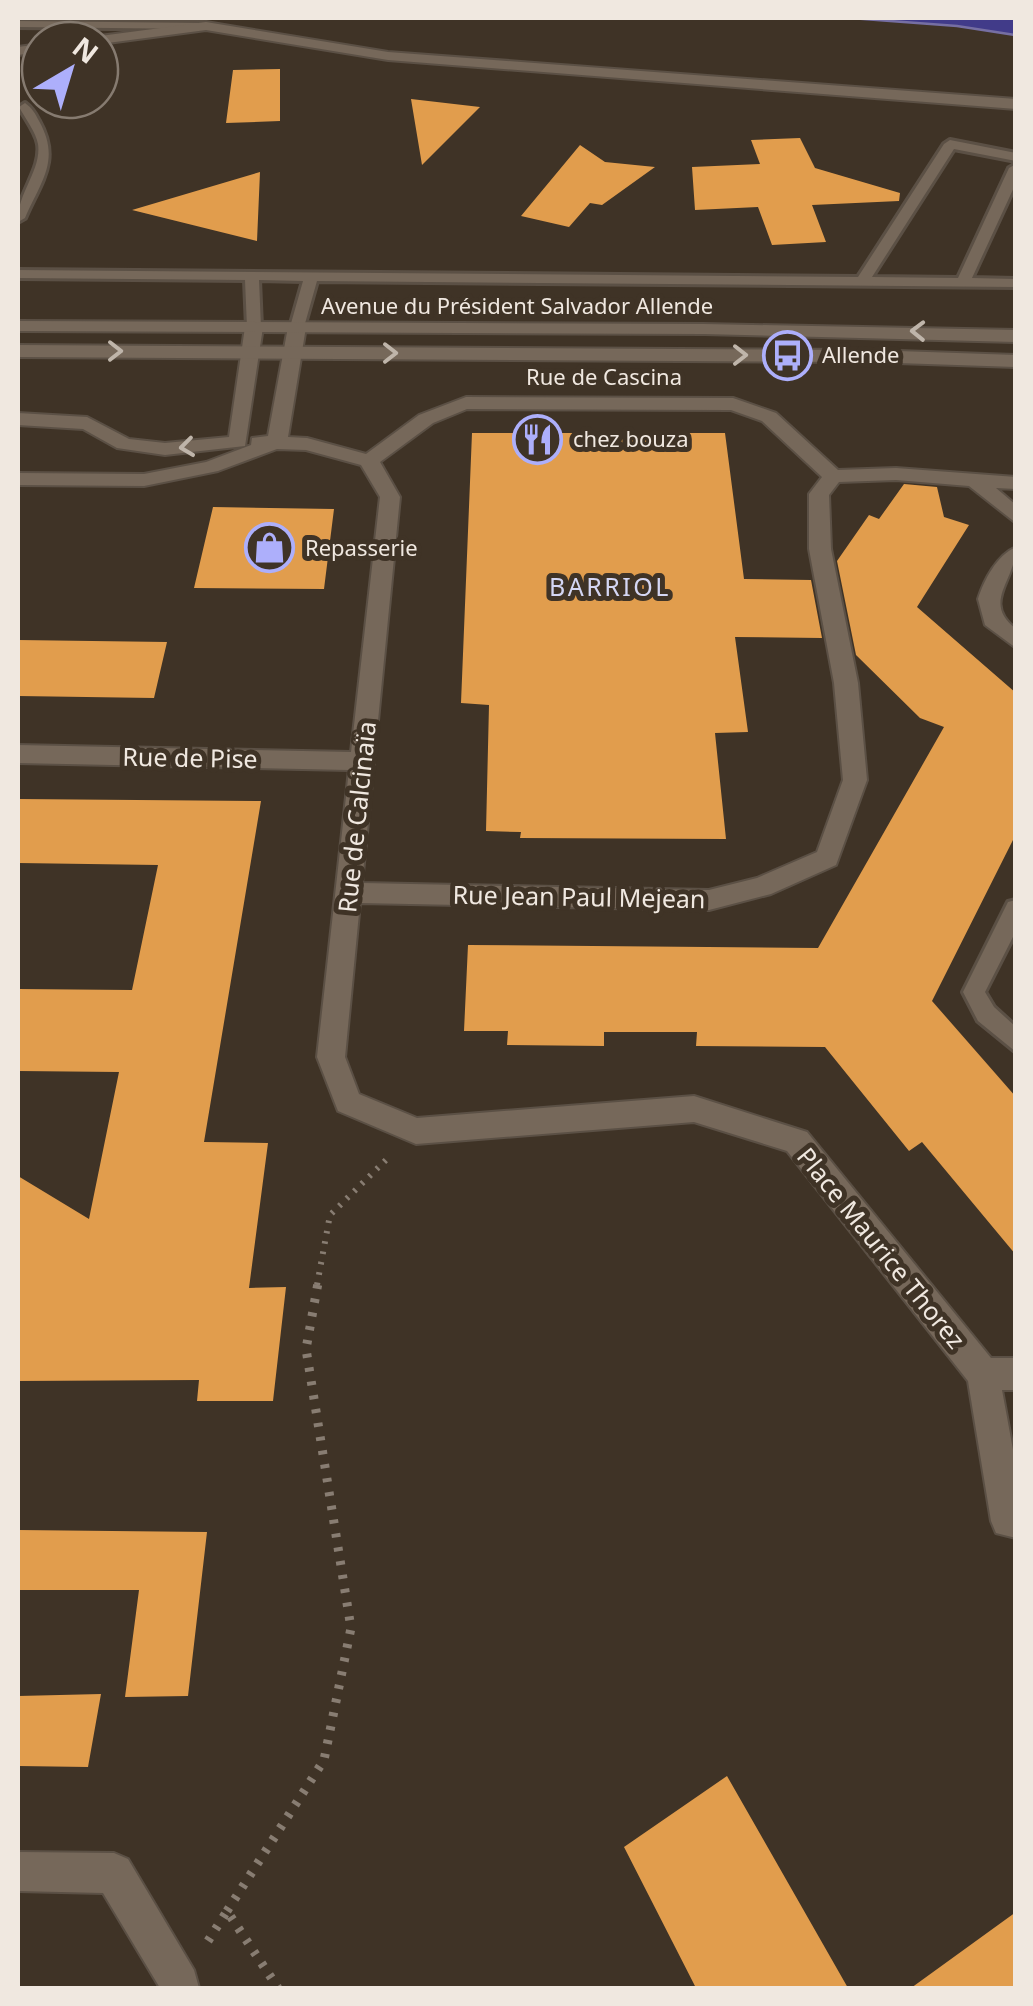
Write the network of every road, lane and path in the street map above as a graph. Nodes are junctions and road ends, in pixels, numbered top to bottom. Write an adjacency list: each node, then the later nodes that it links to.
1 (120, 25): 2 (lane)
2 (206, 26): 3 (street); 4 (street)
3 (120, 37)
4 (1016, 104)
5 (32, 120): 8 (lane)
6 (1016, 157): 12 (lane)
7 (1016, 168): 13 (lane)
8 (18, 218)
9 (18, 274): 10 (lane)
10 (252, 278): 11 (lane); 16 (lane)
11 (311, 278): 12 (lane); 17 (lane)
12 (863, 281): 13 (lane)
13 (963, 282): 14 (lane)
14 (1016, 283)
15 (18, 326): 16 (street, Avenue du Président Salvador Allende)
16 (254, 327): 17 (street, Avenue du Président Salvador Allende); 20 (street)
17 (297, 327): 18 (street, Avenue du Président Salvador Allende, one-way to 17); 21 (street)
18 (1016, 336)
19 (18, 351): 20 (street, one-way to 20)
20 (248, 352): 21 (street); 24 (street)
21 (293, 352): 22 (street, one-way to 22); 25 (street)
22 (1016, 361)
23 (18, 419): 24 (street, one-way to 23)
24 (238, 442): 25 (street)
25 (278, 442): 26 (street); 28 (street)
26 (369, 462): 27 (street, Rue de Cascina); 35 (street, Rue de Calcinaïa)
27 (833, 476): 29 (street); 36 (street, Rue Jean Paul Mejean)
28 (18, 479)
29 (974, 480): 30 (street); 31 (street)
30 (1016, 483)
31 (1016, 517)
32 (1016, 554): 33 (street)
33 (1016, 640)
34 (18, 754): 35 (street, Rue de Pise)
35 (362, 761): 36 (street, Rue de Calcinaïa)
36 (348, 893): 39 (street, Rue de Calcinaïa)
37 (1016, 908): 38 (lane)
38 (1016, 1042)
39 (416, 1130): 40 (street, Place Maurice Thorez); 43 (path)
40 (999, 1374): 41 (street, Place Maurice Thorez)
41 (1016, 1521)
42 (18, 1872): 44 (street)
43 (227, 1911): 44 (path); 45 (path)
44 (180, 1984)
45 (278, 1988)

